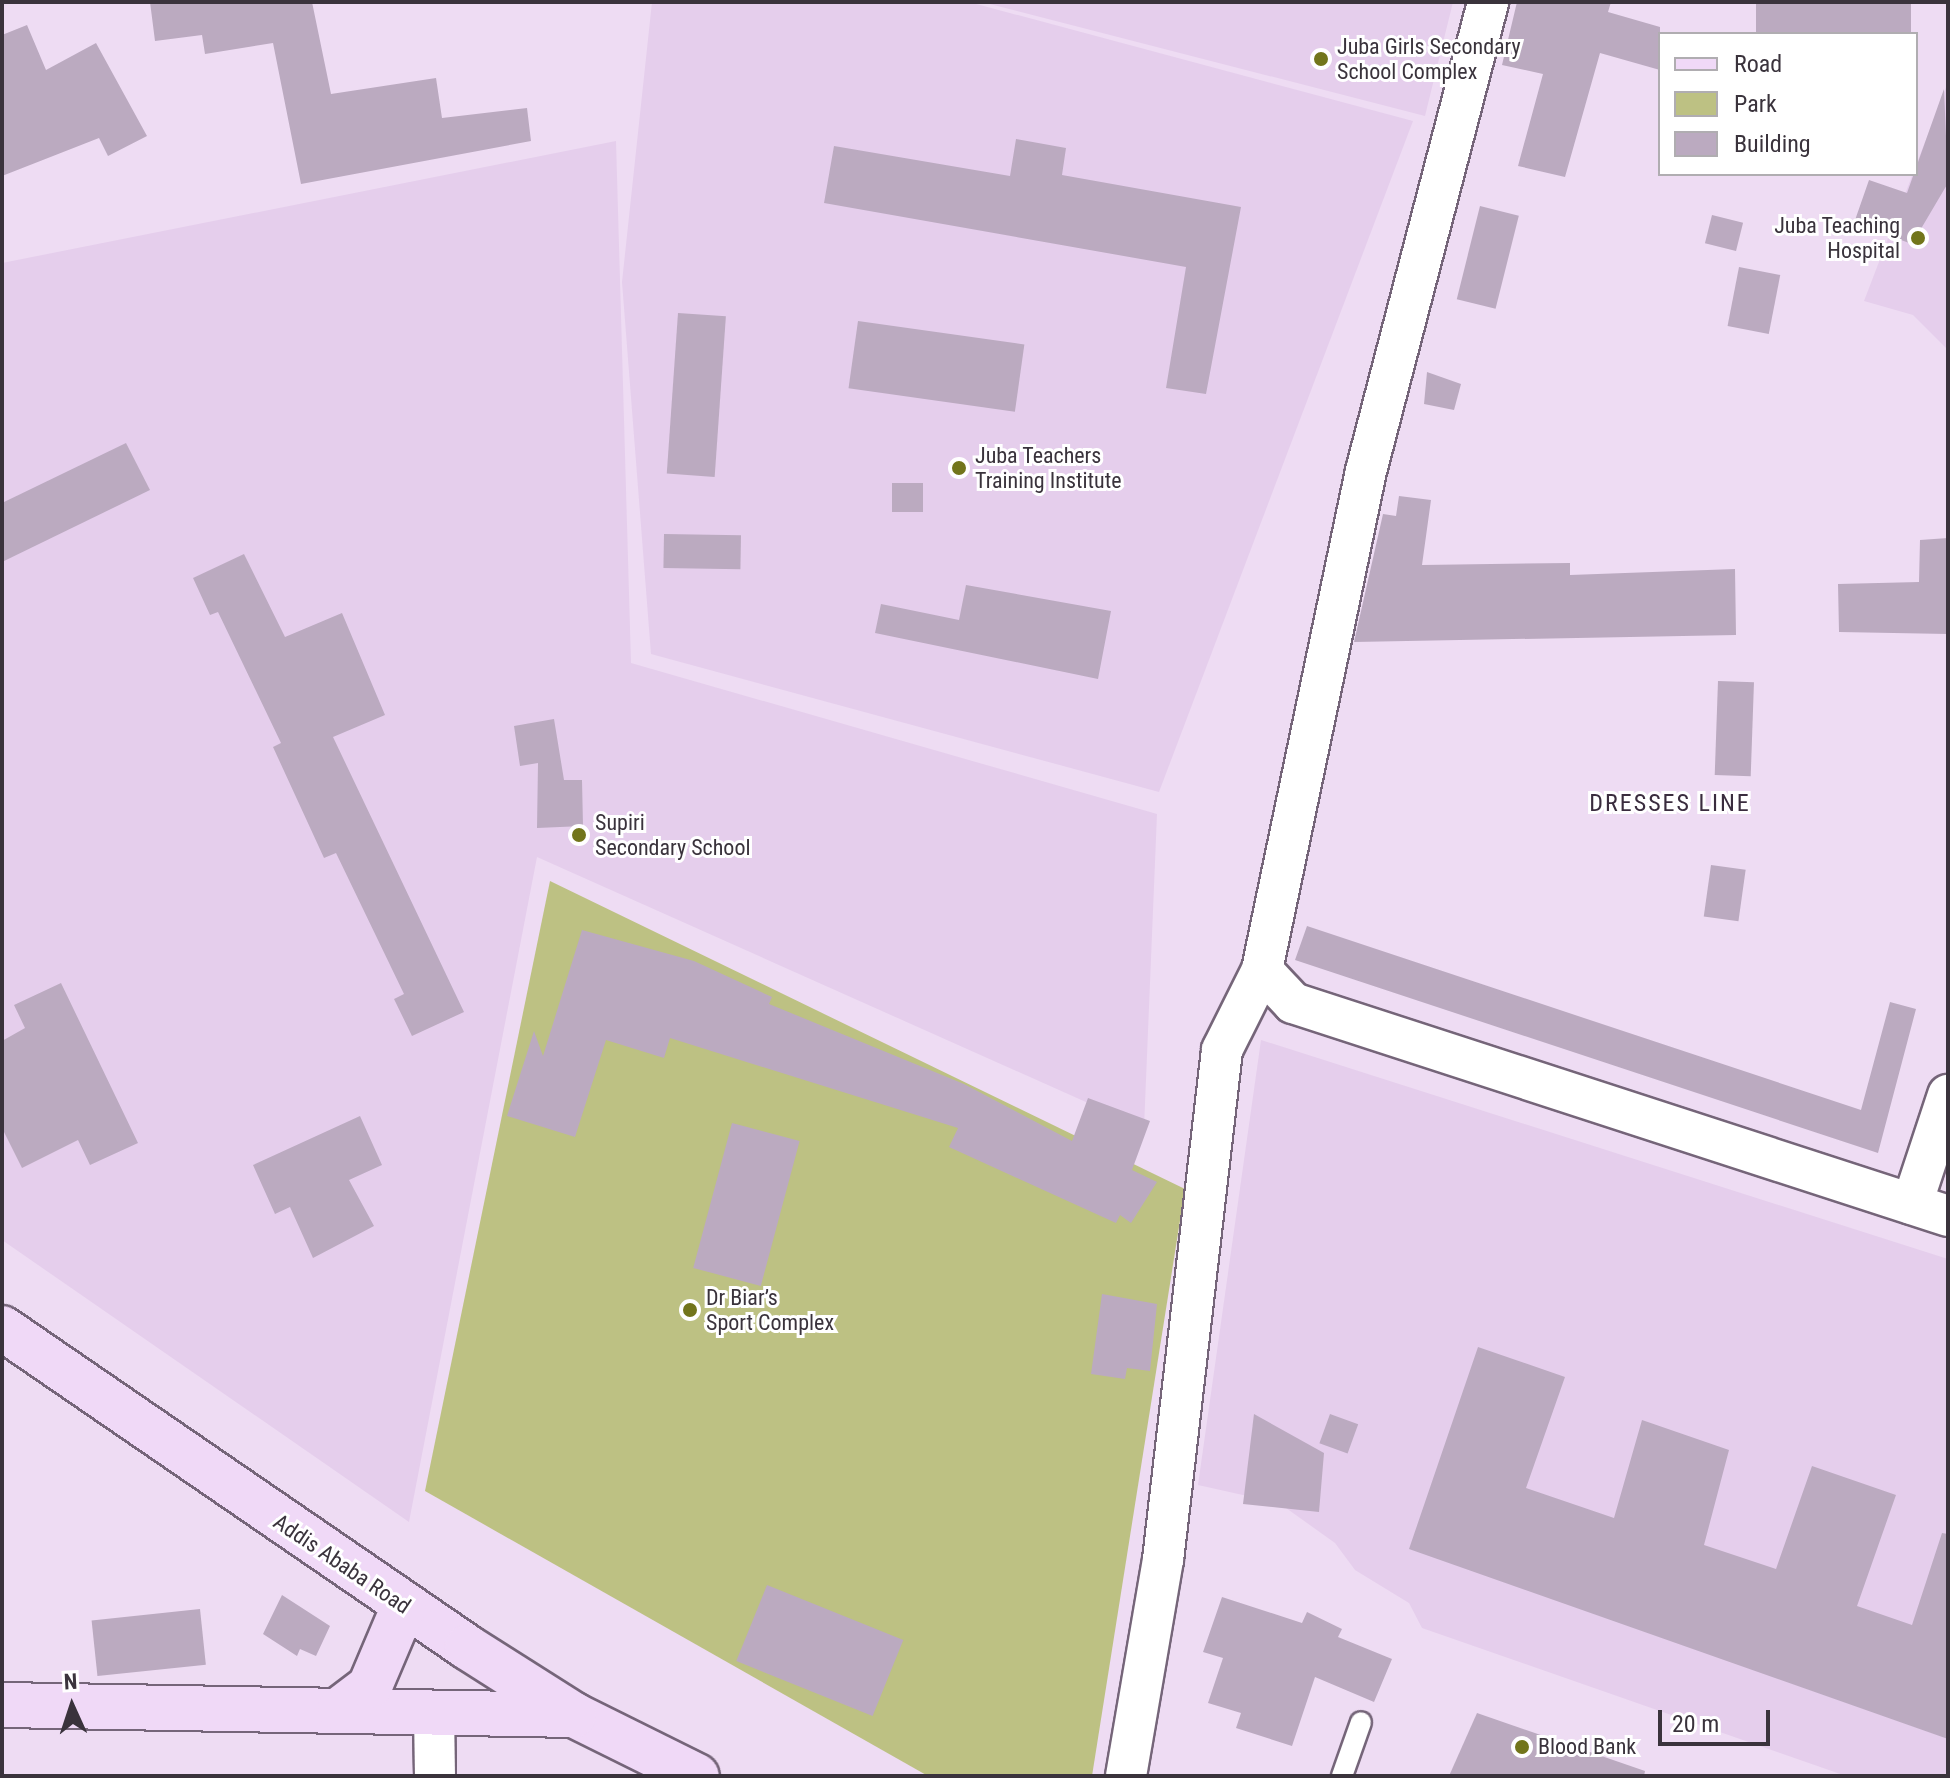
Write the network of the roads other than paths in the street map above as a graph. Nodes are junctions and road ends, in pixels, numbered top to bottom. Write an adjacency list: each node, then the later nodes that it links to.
1 (1488, 2): 2 (street)
2 (1262, 970): 4 (street); 14 (street)
3 (1948, 1095): 4 (street)
4 (1930, 1210)
5 (3, 1330): 6 (main road, Addis Ababa Road)
6 (404, 1606): 8 (main road); 10 (main road, Addis Ababa Road)
7 (2, 1705): 8 (main road)
8 (340, 1709): 9 (main road)
9 (434, 1713): 10 (main road); 12 (street)
10 (574, 1715): 13 (main road, Addis Ababa Road)
11 (1361, 1722): 15 (lane)
12 (435, 1776)
13 (697, 1776)
14 (1126, 1776)
15 (1342, 1776)

